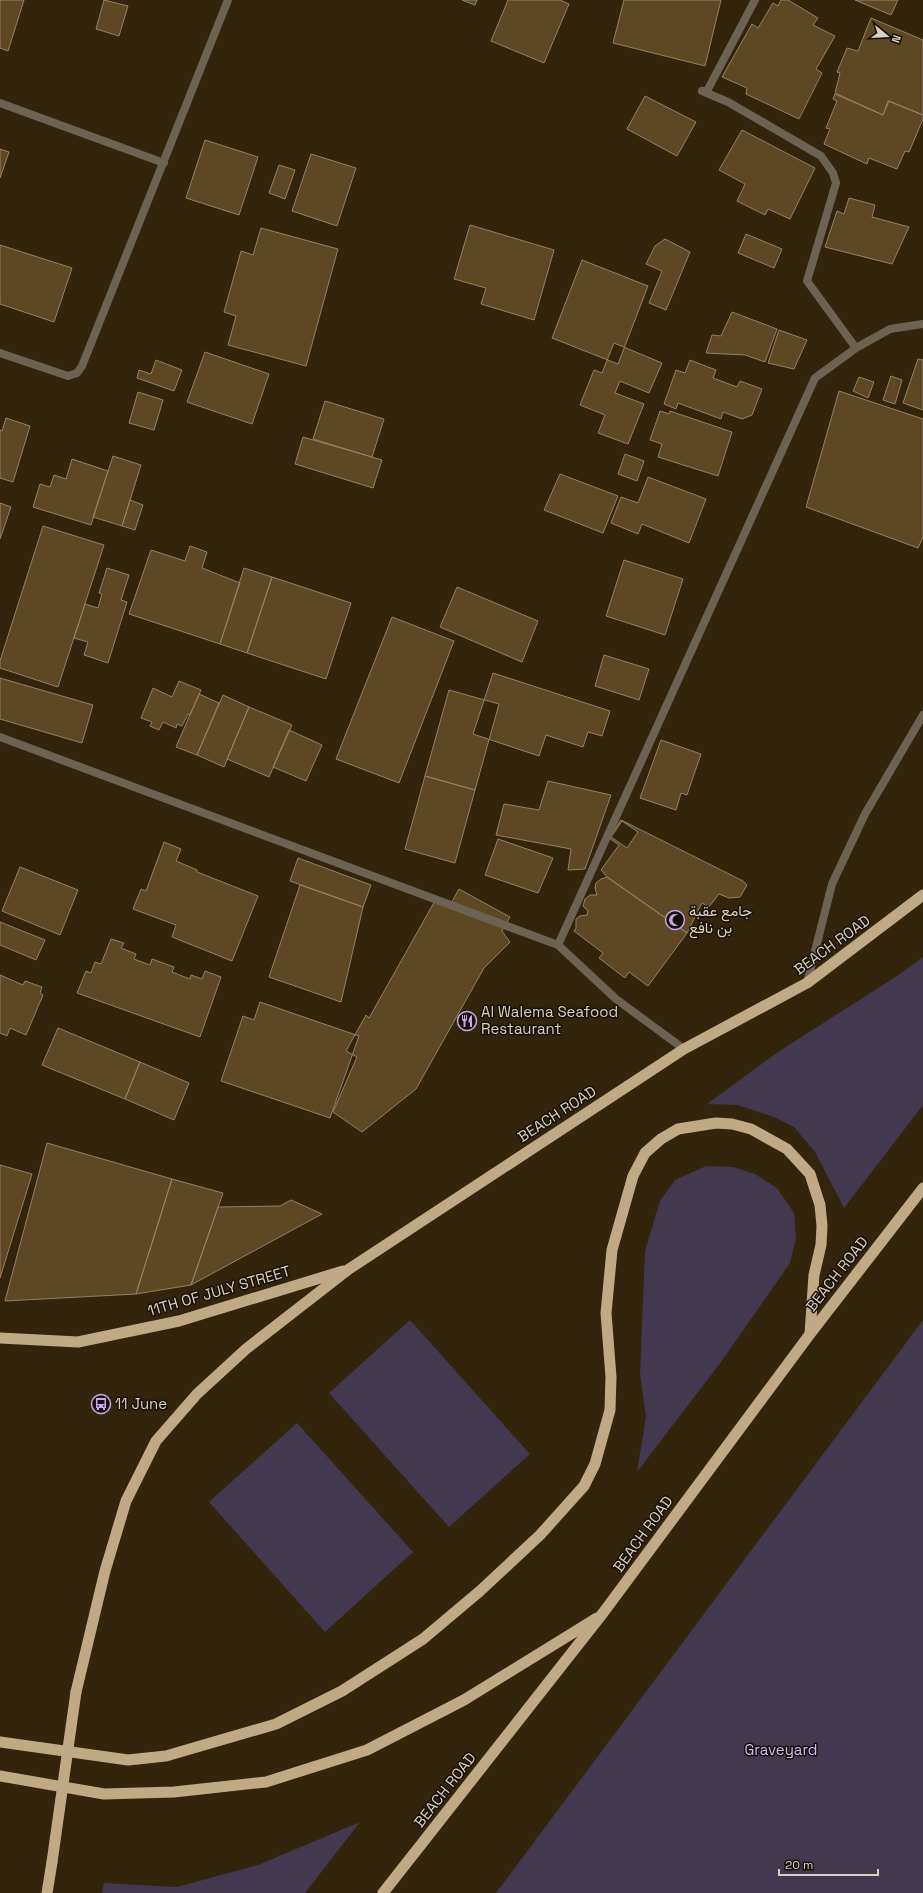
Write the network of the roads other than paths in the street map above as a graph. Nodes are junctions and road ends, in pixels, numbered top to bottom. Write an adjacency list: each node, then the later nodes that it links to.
1 (228, 0): 4 (street)
2 (755, 0): 6 (street)
3 (0, 103): 4 (street)
4 (164, 163): 7 (street)
5 (923, 324): 6 (street)
6 (856, 348): 11 (street)
7 (0, 352)
8 (923, 715): 12 (street)
9 (0, 737): 11 (street)
10 (923, 895): 12 (highway, BEACH ROAD)
11 (558, 945): 13 (street)
12 (807, 983): 13 (highway, BEACH ROAD)
13 (684, 1049): 15 (highway, BEACH ROAD)
14 (923, 1188): 16 (highway, BEACH ROAD)
15 (349, 1269): 17 (highway, 11TH OF JULY STREET); 21 (highway, bridge)
16 (810, 1334): 18 (highway, BEACH ROAD); 19 (highway)
17 (0, 1338)
18 (603, 1613): 20 (highway); 22 (highway, BEACH ROAD)
19 (0, 1742)
20 (0, 1776)
21 (47, 1893)
22 (383, 1893)

